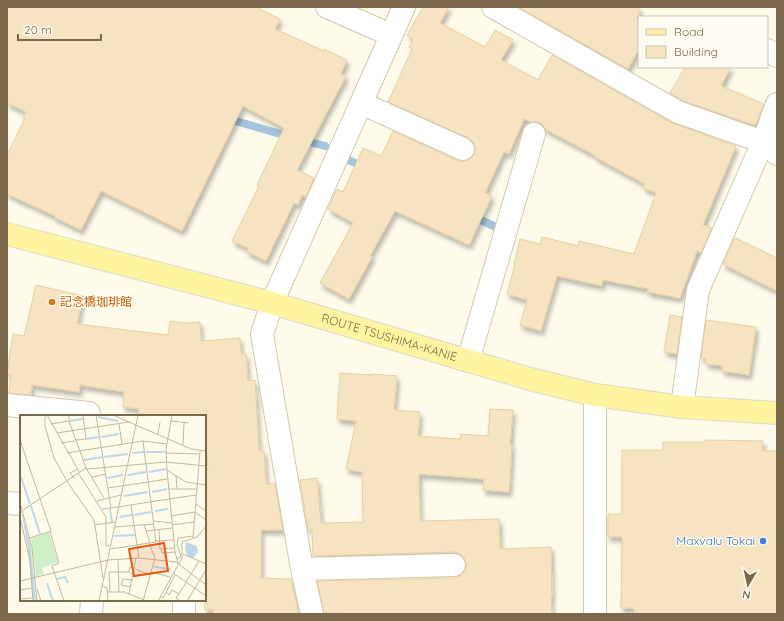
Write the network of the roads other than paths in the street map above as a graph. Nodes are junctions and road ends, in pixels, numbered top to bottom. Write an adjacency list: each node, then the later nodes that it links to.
1 (327, 7): 4 (street)
2 (404, 7): 4 (street)
3 (493, 7): 10 (street)
4 (391, 35): 7 (street)
5 (768, 51): 6 (street)
6 (777, 56)
7 (361, 103): 11 (street); 13 (street)
8 (777, 104): 10 (street)
9 (534, 134): 14 (street)
10 (770, 148): 17 (street)
11 (463, 149)
12 (7, 234): 13 (main road, ROUTE TSUSHIMA-KANIE)
13 (272, 303): 14 (main road, ROUTE TSUSHIMA-KANIE); 23 (street)
14 (468, 361): 15 (main road, ROUTE TSUSHIMA-KANIE)
15 (595, 395): 17 (main road, ROUTE TSUSHIMA-KANIE); 29 (street)
16 (7, 406): 19 (street)
17 (682, 407): 18 (main road, ROUTE TSUSHIMA-KANIE)
18 (777, 414)
19 (88, 415)
20 (7, 503): 21 (street)
21 (20, 504)
22 (454, 565): 23 (street)
23 (302, 569): 28 (street)
24 (92, 601): 26 (street)
25 (184, 601): 27 (street)
26 (91, 614)
27 (184, 614)
28 (312, 614)
29 (595, 614)

